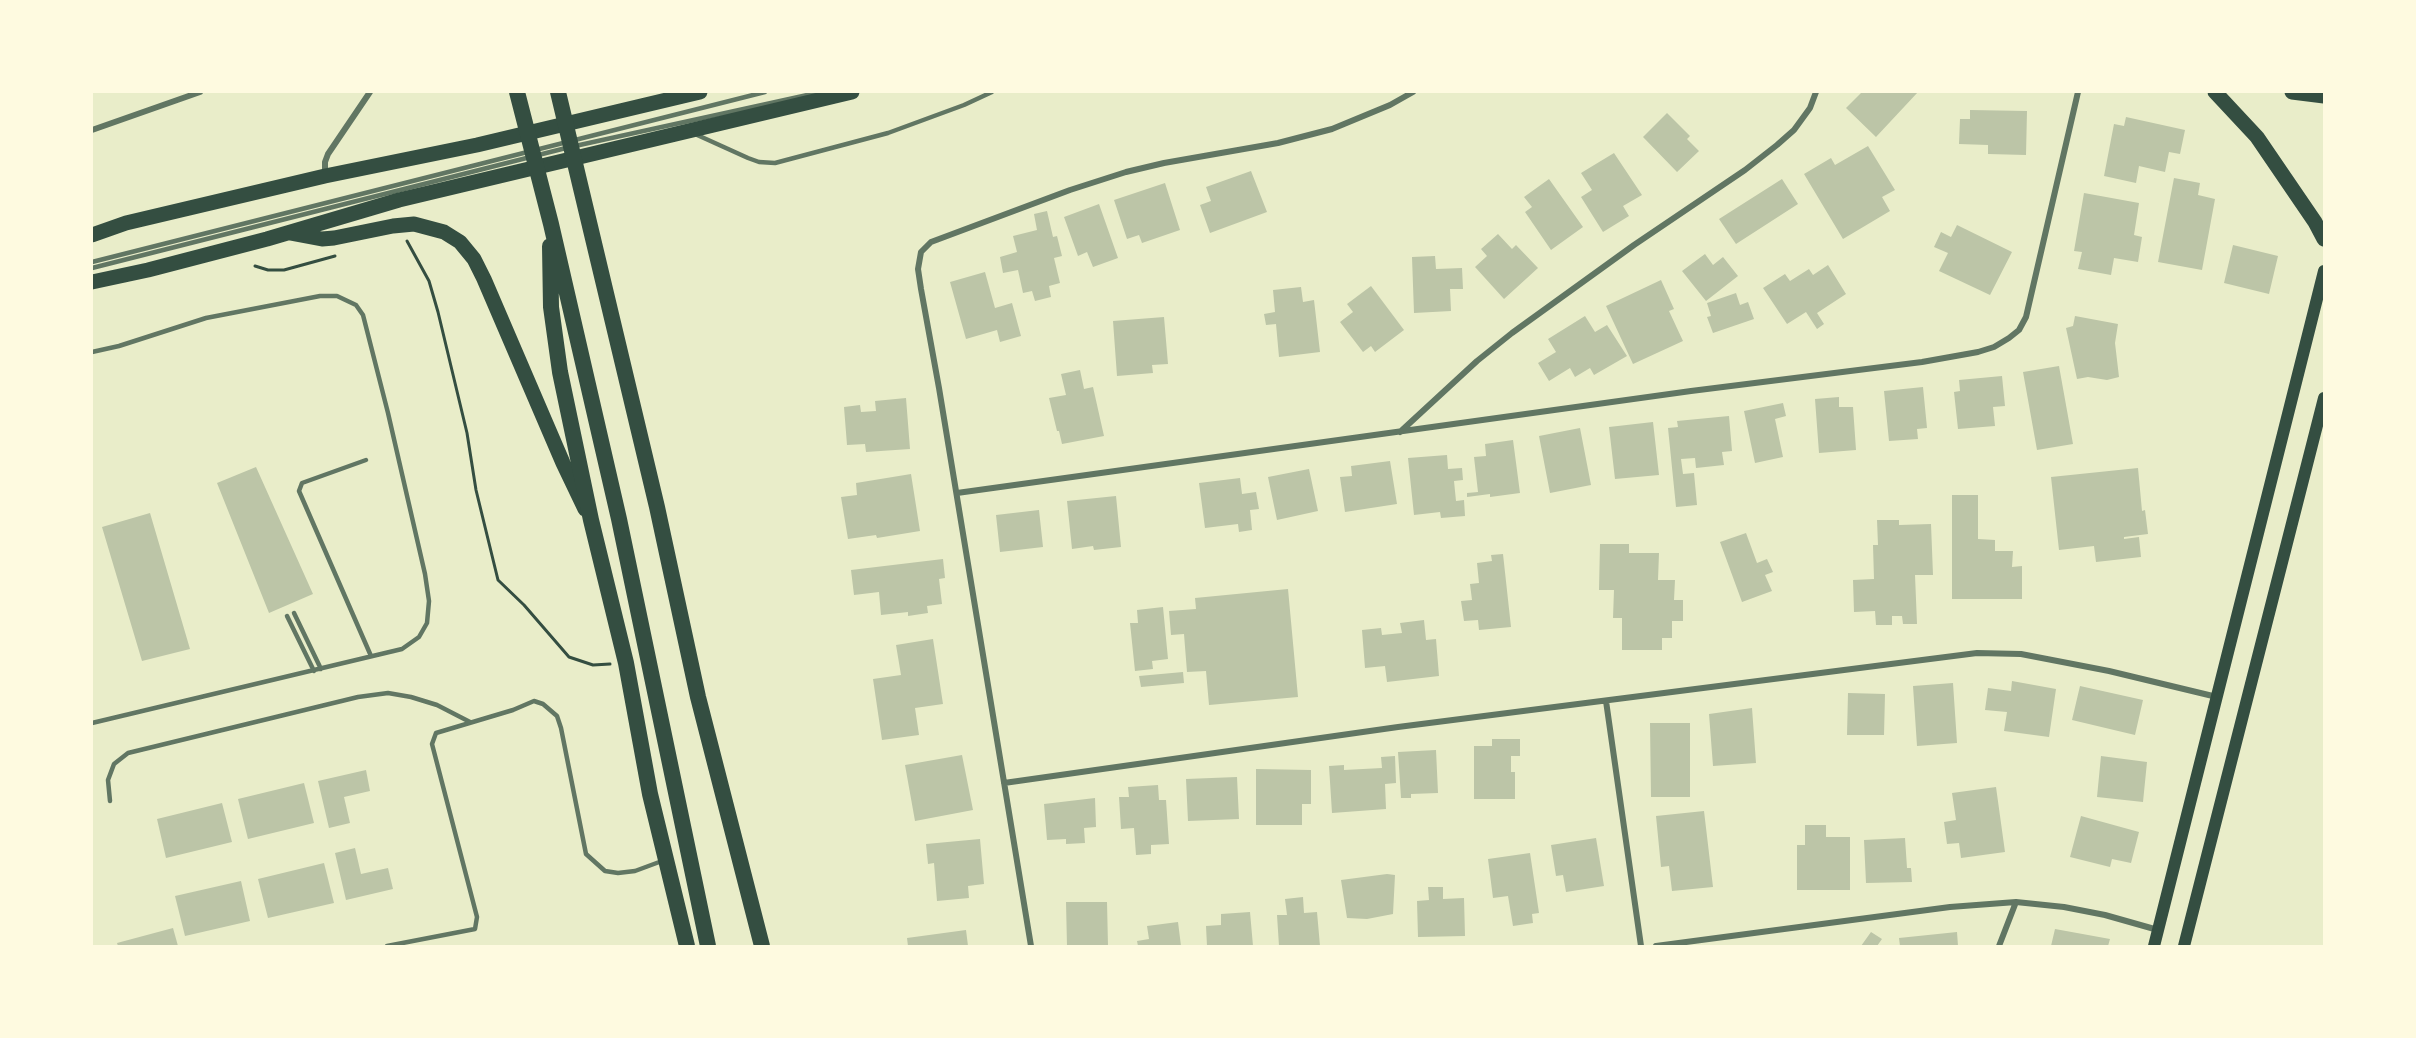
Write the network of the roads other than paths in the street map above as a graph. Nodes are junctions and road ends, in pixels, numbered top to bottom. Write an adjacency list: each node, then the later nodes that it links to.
1 (200, 92): 16 (street)
2 (370, 92): 20 (street)
3 (517, 92): 21 (highway)
4 (558, 92): 52 (highway)
5 (696, 92): 20 (main road)
6 (765, 92): 18 (lane)
7 (821, 92): 18 (lane)
8 (852, 92): 17 (main road)
9 (992, 92): 17 (lane)
10 (1413, 92): 33 (street)
11 (1816, 92): 31 (street)
12 (2078, 92): 31 (street)
13 (2215, 92): 24 (main road)
14 (2292, 92): 15 (main road)
15 (2325, 96)
16 (92, 130)
17 (690, 131): 18 (main road)
18 (607, 140): 19 (main road); 25 (lane)
19 (480, 175): 22 (main road); 26 (lane)
20 (325, 176): 23 (main road)
21 (551, 224): 34 (highway); 51 (highway)
22 (288, 232): 28 (main road); 34 (main road)
23 (92, 235)
24 (2325, 239)
25 (92, 262)
26 (92, 268)
27 (2325, 272): 40 (main road)
28 (92, 282)
29 (92, 352): 37 (lane)
30 (2325, 398): 58 (main road)
31 (1400, 432): 33 (street)
32 (366, 460): 37 (lane)
33 (957, 493): 44 (street)
34 (591, 520): 46 (highway)
35 (294, 614): 38 (lane)
36 (287, 616): 39 (lane)
37 (371, 656): 38 (lane)
38 (321, 669): 39 (lane)
39 (314, 670): 43 (lane)
40 (2218, 697): 41 (street); 48 (main road)
41 (1606, 701): 44 (street); 54 (street)
42 (470, 722): 45 (lane); 46 (lane); 49 (lane)
43 (92, 723)
44 (1004, 783): 53 (street)
45 (110, 801)
46 (666, 859): 50 (highway)
47 (2016, 902): 48 (street); 55 (street); 56 (street)
48 (2158, 930): 57 (main road)
49 (387, 946)
50 (687, 946)
51 (708, 946)
52 (762, 946)
53 (1031, 946)
54 (1641, 946)
55 (1656, 946)
56 (1999, 946)
57 (2154, 946)
58 (2184, 946)

